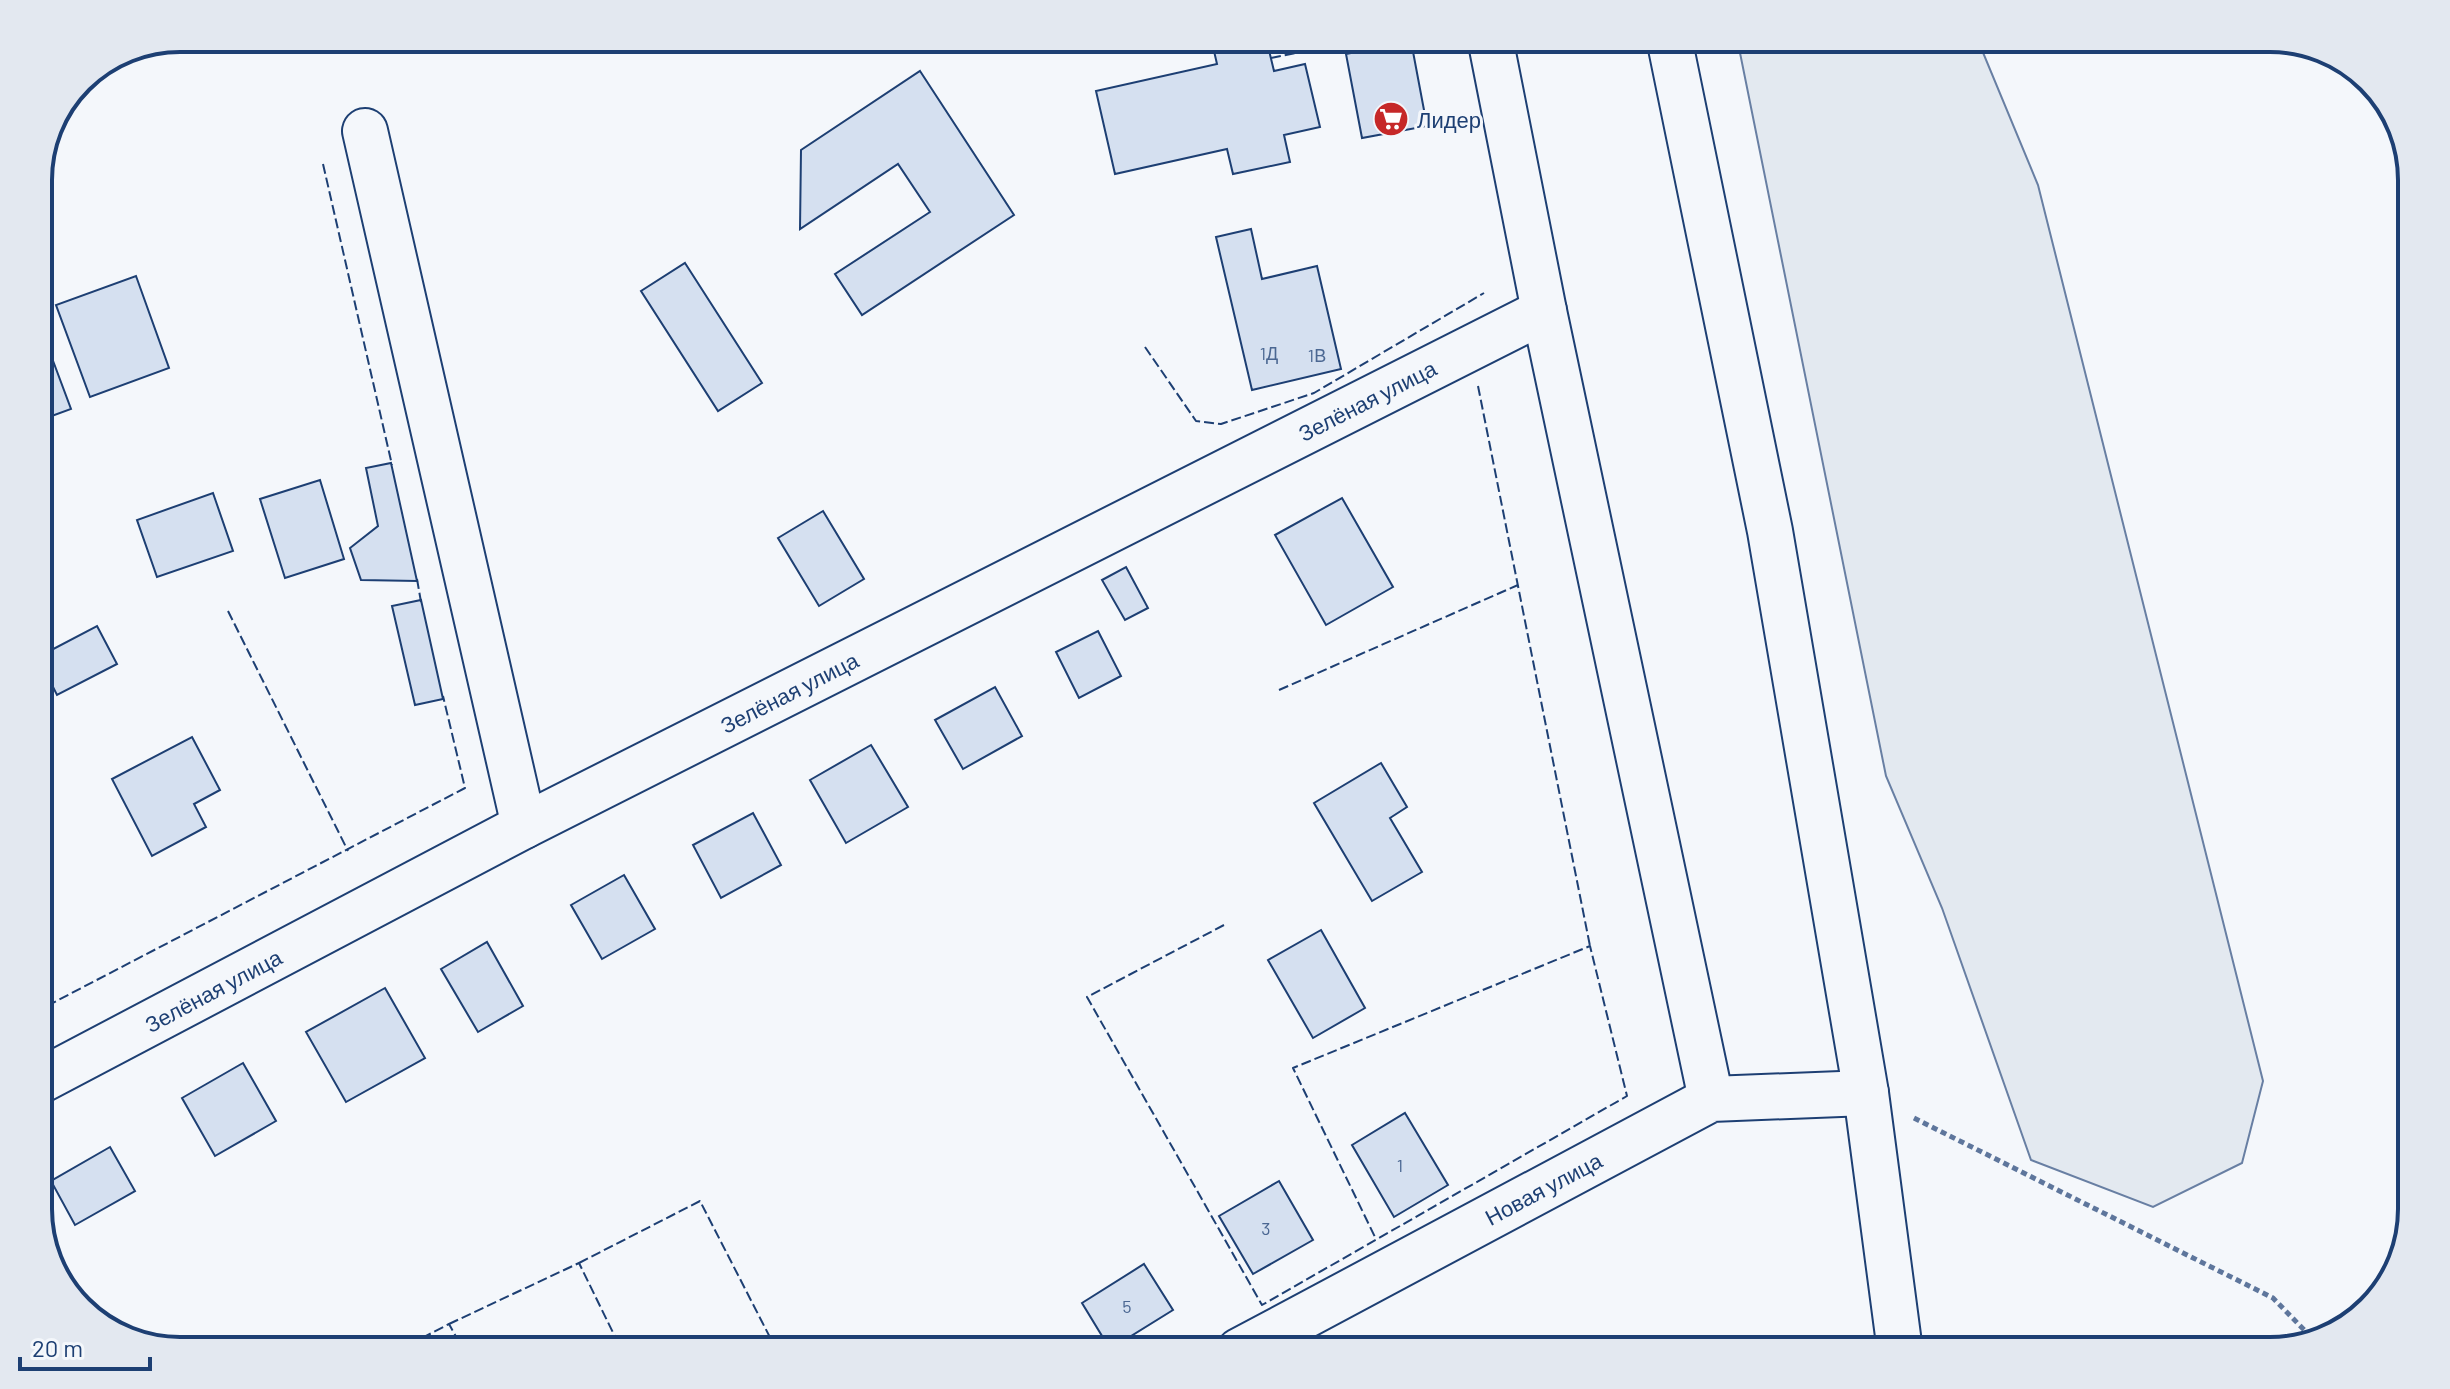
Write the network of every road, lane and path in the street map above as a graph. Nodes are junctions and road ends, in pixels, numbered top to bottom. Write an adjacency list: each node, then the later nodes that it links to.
1 (1493, 52): 4 (street)
2 (1672, 52): 7 (street)
3 (365, 131): 5 (street)
4 (1544, 311): 5 (street, Зелёная улица); 8 (street)
5 (524, 826): 6 (street, Зелёная улица)
6 (52, 1075)
7 (1866, 1093): 8 (street, Новая улица); 9 (path); 11 (street)
8 (1711, 1099): 10 (street, Новая улица)
9 (2306, 1332)
10 (1265, 1337)
11 (1898, 1337)

